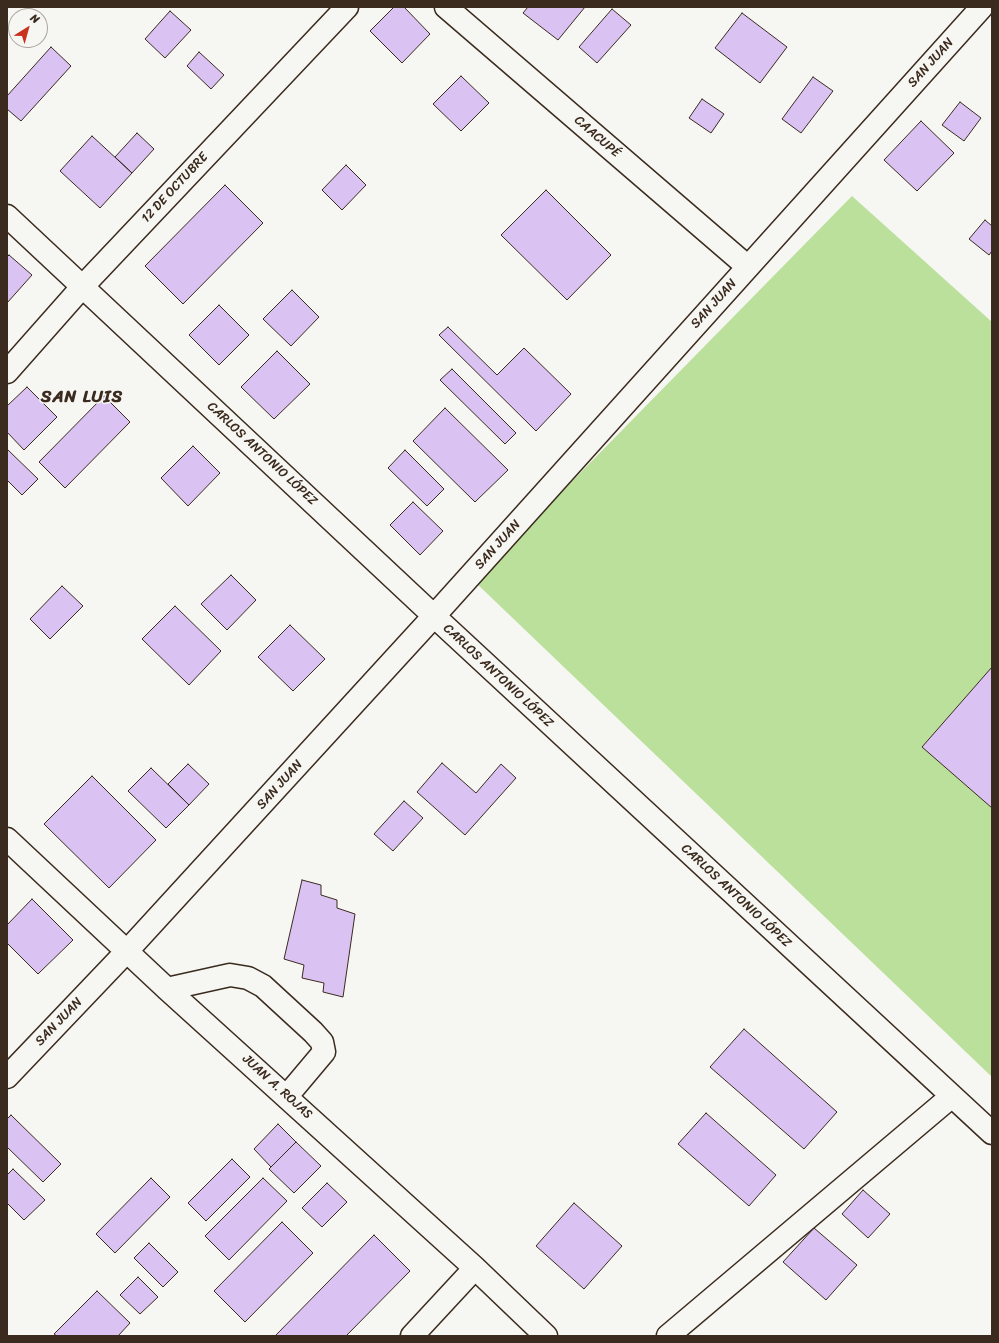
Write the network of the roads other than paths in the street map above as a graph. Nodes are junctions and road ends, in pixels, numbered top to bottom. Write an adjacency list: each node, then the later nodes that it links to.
1 (347, 7): 6 (street, 12 DE OCTUBRE)
2 (446, 7): 5 (street, CAACUPÉ)
3 (982, 7): 5 (street, SAN JUAN)
4 (7, 216): 6 (street, CARLOS ANTONIO LÓPEZ)
5 (748, 267): 8 (street, SAN JUAN)
6 (83, 286): 7 (street, 12 DE OCTUBRE); 8 (street, CARLOS ANTONIO LÓPEZ)
7 (7, 372)
8 (434, 616): 10 (street, SAN JUAN); 14 (street, CARLOS ANTONIO LÓPEZ)
9 (7, 839): 10 (street, JUAN A. ROJAS)
10 (128, 950): 11 (street, JUAN A. ROJAS); 12 (street, SAN JUAN)
11 (168, 989): 13 (street, JUAN A. ROJAS); 13 (street)
12 (7, 1077)
13 (287, 1096): 16 (street, JUAN A. ROJAS)
14 (952, 1096): 15 (street, CARLOS ANTONIO LÓPEZ); 19 (street)
15 (992, 1133)
16 (475, 1268): 17 (street); 18 (street, JUAN A. ROJAS)
17 (412, 1336)
18 (546, 1336)
19 (668, 1336)

